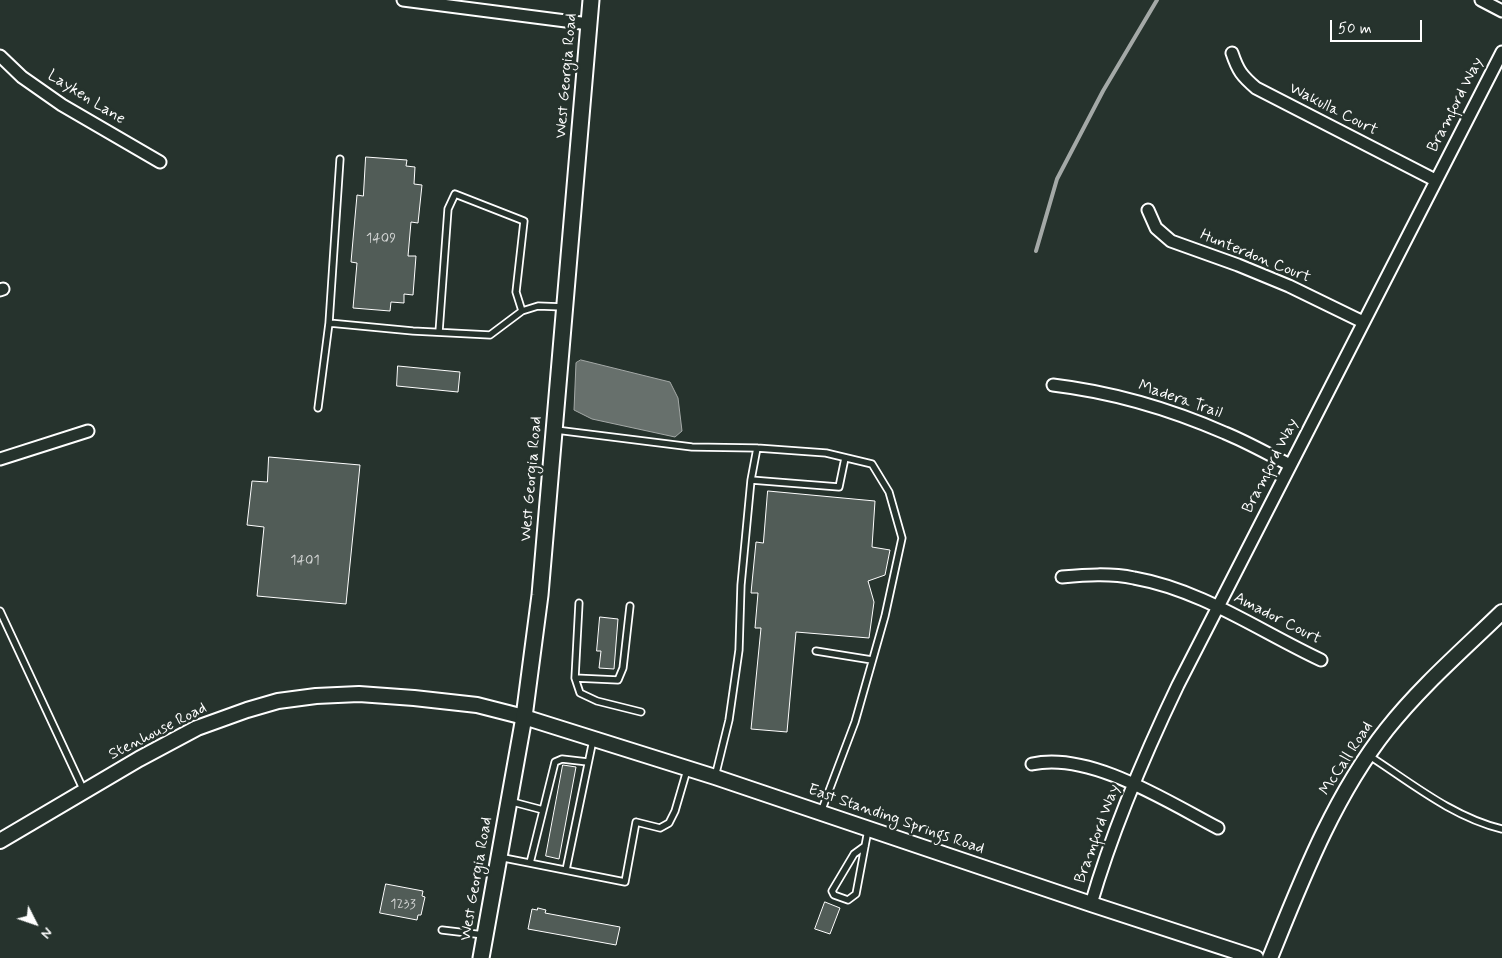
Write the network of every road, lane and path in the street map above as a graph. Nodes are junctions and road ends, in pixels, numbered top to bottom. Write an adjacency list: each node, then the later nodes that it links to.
1 (403, 0): 5 (street)
2 (591, 0): 5 (main road, West Georgia Road)
3 (1481, 0): 4 (street)
4 (1502, 11)
5 (589, 24): 13 (main road, West Georgia Road)
6 (1232, 52): 11 (street, Wakulla Court)
7 (1502, 52): 11 (street, Bramford Way)
8 (0, 56): 10 (street, Layken Lane)
9 (340, 159): 16 (lane)
10 (160, 162)
11 (1435, 180): 15 (street, Bramford Way)
12 (1148, 210): 15 (street, Hunterdon Court)
13 (564, 307): 14 (lane); 20 (main road, West Georgia Road)
14 (522, 311): 17 (lane); 17 (lane)
15 (1363, 322): 25 (street, Bramford Way)
16 (329, 323): 17 (lane); 19 (lane)
17 (439, 332)
18 (1053, 385): 25 (street, Madera Trail)
19 (318, 408)
20 (554, 430): 22 (lane); 38 (main road, West Georgia Road)
21 (88, 431): 24 (street)
22 (757, 448): 23 (lane); 26 (lane)
23 (846, 458): 26 (lane); 34 (lane)
24 (0, 459)
25 (1290, 465): 30 (street, Bramford Way)
26 (751, 480): 44 (lane)
27 (1062, 577): 30 (street, Amador Court)
28 (580, 603): 36 (lane)
29 (630, 606): 36 (lane)
30 (1218, 607): 35 (street, Amador Court); 45 (street, Bramford Way)
31 (0, 611): 46 (lane)
32 (1502, 612): 40 (street, McCall Road)
33 (816, 651): 34 (lane)
34 (872, 660): 49 (lane)
35 (1321, 660)
36 (575, 678): 37 (lane)
37 (641, 712)
38 (524, 717): 39 (street, East Standing Springs Road); 46 (street, Stenhouse Road); 47 (main road, West Georgia Road)
39 (593, 738): 41 (lane); 43 (street, East Standing Springs Road)
40 (1368, 755): 51 (lane); 63 (street, McCall Road)
41 (588, 762): 48 (lane); 57 (lane)
42 (1032, 764): 45 (street)
43 (688, 769): 44 (street, East Standing Springs Road); 57 (lane)
44 (715, 777): 49 (street, East Standing Springs Road)
45 (1133, 784): 50 (street); 58 (street, Bramford Way)
46 (84, 791): 53 (street, Stenhouse Road)
47 (509, 801): 48 (lane); 55 (main road, West Georgia Road)
48 (543, 810): 56 (lane)
49 (821, 812): 52 (street, East Standing Springs Road)
50 (1218, 828)
51 (1502, 829)
52 (868, 830): 54 (lane); 58 (street, East Standing Springs Road)
53 (0, 841)
54 (865, 846): 54 (lane)
55 (499, 857): 56 (lane); 60 (main road, West Georgia Road)
56 (530, 863): 57 (lane)
57 (566, 870)
58 (1091, 904): 62 (street, East Standing Springs Road)
59 (442, 930): 60 (lane)
60 (484, 935): 61 (main road, West Georgia Road)
61 (481, 958)
62 (1256, 958)
63 (1270, 958)

